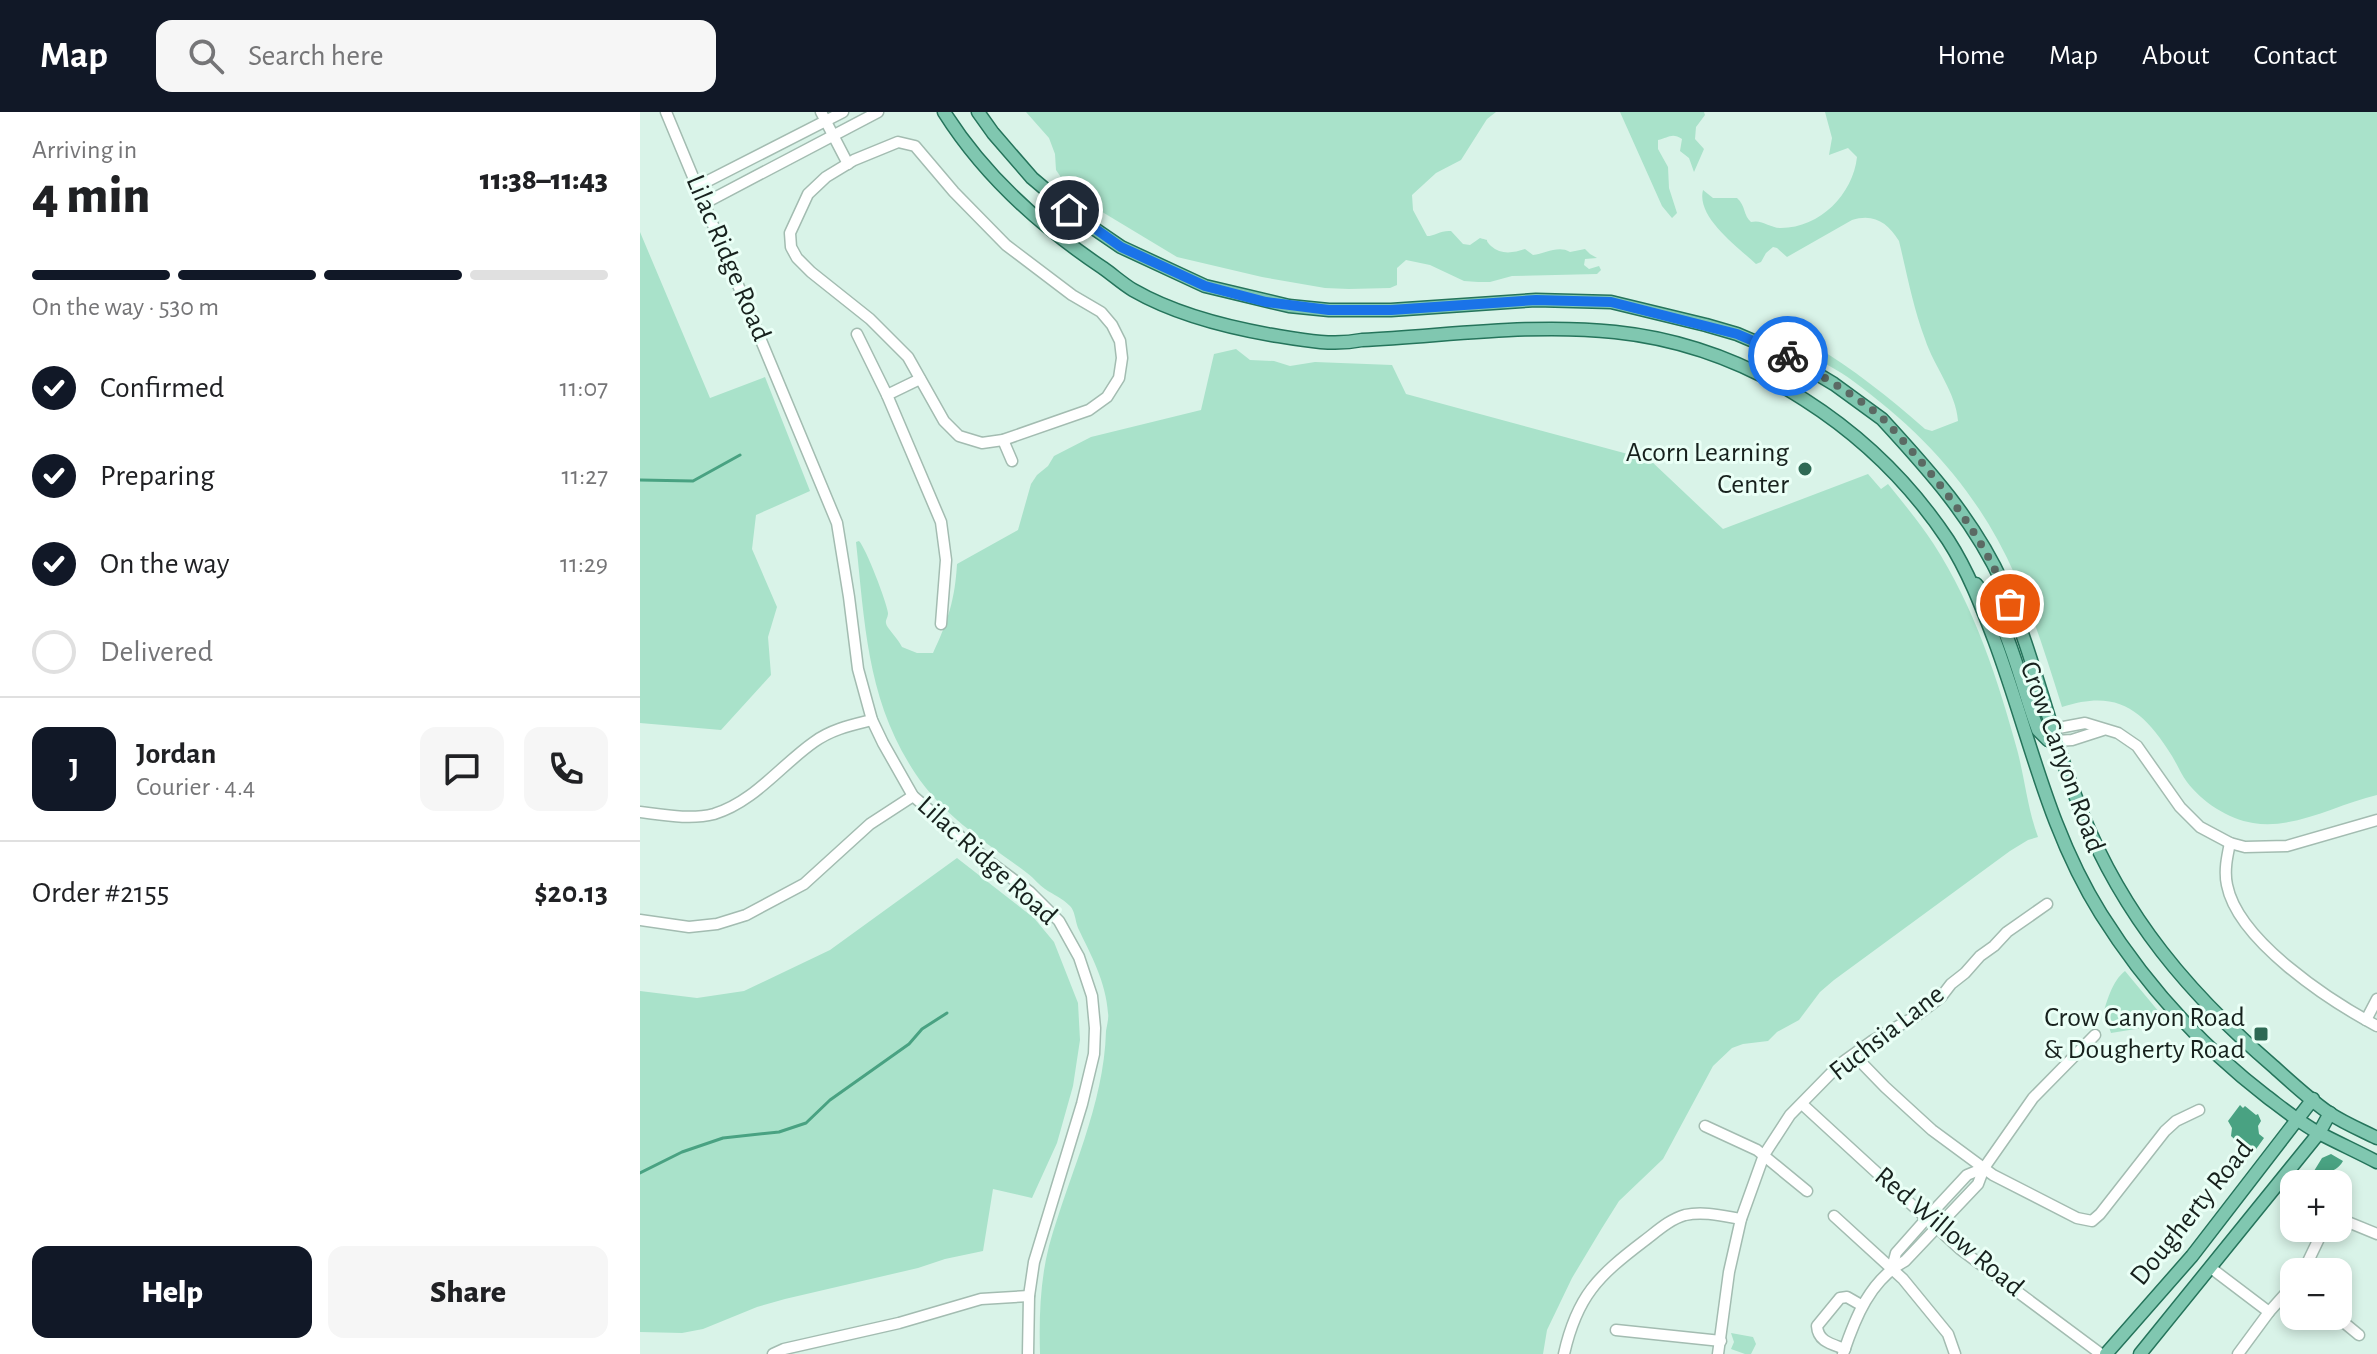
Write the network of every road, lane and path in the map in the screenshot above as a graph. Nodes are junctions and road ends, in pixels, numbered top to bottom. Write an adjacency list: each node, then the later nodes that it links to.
1 (666, 112): 9 (street, Lilac Ridge Road)
2 (843, 112): 6 (street)
3 (878, 112): 7 (street)
4 (944, 112): 16 (main road, Crow Canyon Road)
5 (978, 112): 19 (main road, Crow Canyon Road)
6 (824, 116): 7 (street); 9 (street)
7 (833, 136): 8 (street); 10 (street)
8 (848, 164): 12 (street); 14 (street)
9 (698, 186): 10 (street, Lilac Ridge Road)
10 (705, 203): 18 (street, Lilac Ridge Road)
11 (857, 334): 13 (street)
12 (920, 379): 13 (street); 14 (street)
13 (887, 395): 17 (street)
14 (1003, 440): 15 (street)
15 (1012, 461)
16 (1968, 576): 19 (main road); 35 (main road, Crow Canyon Road)
17 (941, 624)
18 (872, 720): 20 (street, Lilac Ridge Road); 21 (street)
19 (2055, 735): 23 (street); 31 (main road, Crow Canyon Road)
20 (913, 796): 25 (street); 51 (street, Lilac Ridge Road)
21 (640, 812)
22 (2377, 820): 23 (street)
23 (2230, 843): 27 (street)
24 (2047, 904): 30 (street, Fuchsia Lane)
25 (640, 920)
26 (2377, 999): 27 (street)
27 (2366, 1020): 28 (street)
28 (2377, 1026)
29 (2095, 1035): 41 (street)
30 (1854, 1055): 32 (street, Fuchsia Lane); 41 (street)
31 (2313, 1099): 34 (main road, Crow Canyon Road); 35 (main road, Dougherty Road)
32 (1802, 1104): 39 (street, Fuchsia Lane); 44 (street, Red Willow Road)
33 (2199, 1110): 41 (street)
34 (2330, 1113): 37 (main road, Dougherty Road); 38 (main road, Crow Canyon Road)
35 (2298, 1119): 37 (main road, Crow Canyon Road); 66 (main road, Dougherty Road)
36 (1705, 1126): 39 (street)
37 (2319, 1133): 40 (main road, Crow Canyon Road); 50 (main road, Dougherty Road)
38 (2377, 1138)
39 (1764, 1155): 42 (street); 45 (street, Fuchsia Lane)
40 (2377, 1162)
41 (1984, 1168): 44 (street); 47 (street)
42 (1807, 1191)
43 (1834, 1216): 49 (street)
44 (1927, 1218): 47 (street, Red Willow Road); 49 (street)
45 (1741, 1219): 58 (street, Fuchsia Lane); 63 (street)
46 (2352, 1224): 48 (street)
47 (1937, 1228): 49 (street); 66 (street, Red Willow Road)
48 (2377, 1234)
49 (1892, 1268): 53 (street); 65 (street)
50 (2211, 1268): 54 (street); 67 (main road, Dougherty Road)
51 (1029, 1296): 61 (street); 62 (street, Lilac Ridge Road)
52 (2280, 1300): 54 (street)
53 (1861, 1305): 59 (street); 59 (street)
54 (2269, 1312): 60 (street)
55 (2352, 1329): 57 (street)
56 (1616, 1330): 58 (street)
57 (2359, 1335)
58 (1721, 1341): 64 (street, Fuchsia Lane)
59 (1844, 1352)
60 (2243, 1353)
61 (773, 1354)
62 (1028, 1354)
63 (1564, 1354)
64 (1718, 1354)
65 (1955, 1354)
66 (2104, 1354)
67 (2140, 1354)

